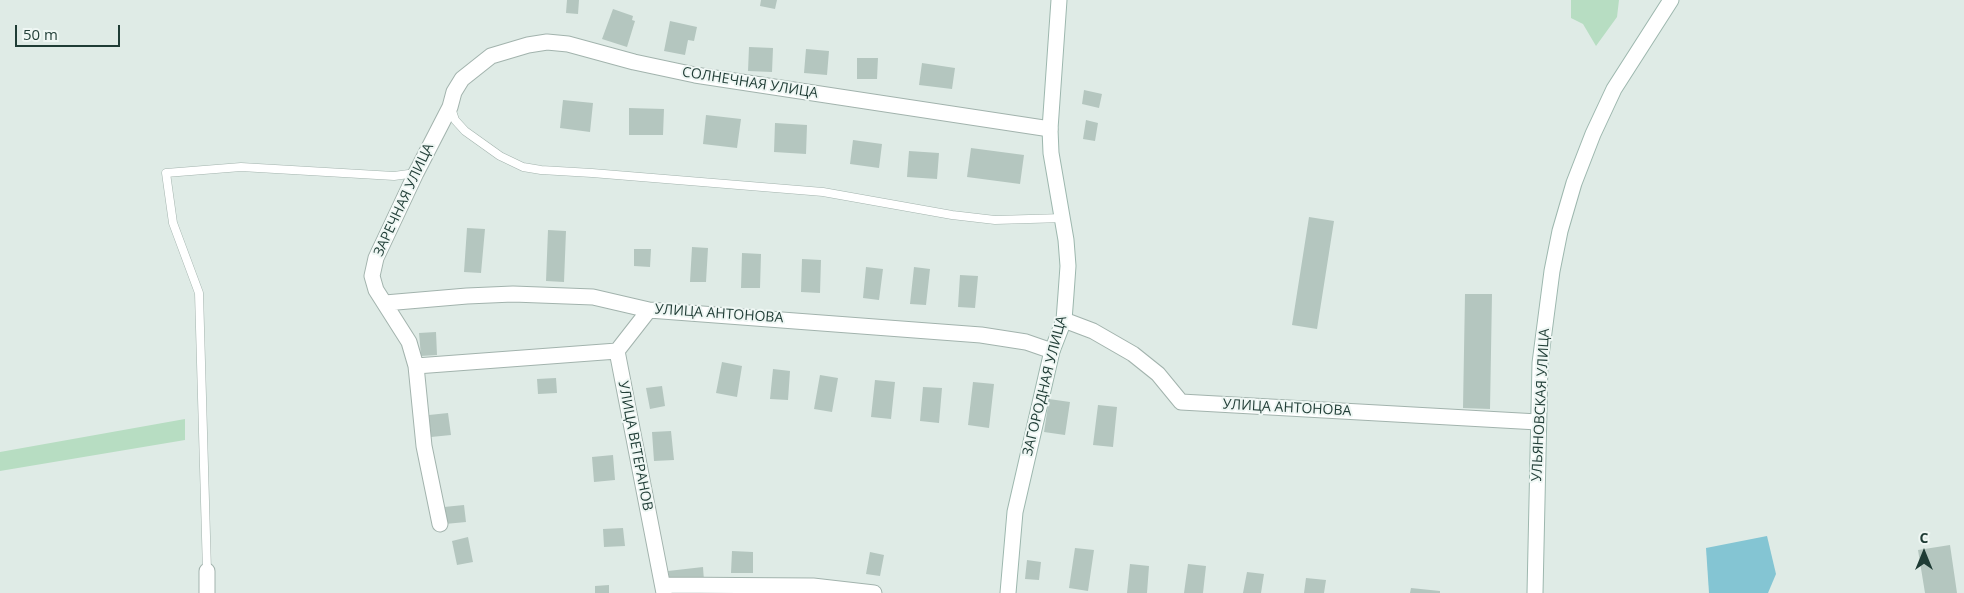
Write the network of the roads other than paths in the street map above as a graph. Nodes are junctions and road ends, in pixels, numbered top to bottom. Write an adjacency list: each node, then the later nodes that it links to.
1 (1059, 0): 5 (street, ЗАГОРОДНАЯ УЛИЦА)
2 (1671, 0): 14 (street, УЛЬЯНОВСКАЯ УЛИЦА)
3 (462, 79): 4 (street, ЗАРЕЧНАЯ УЛИЦА); 5 (street, СОЛНЕЧНАЯ УЛИЦА)
4 (450, 107): 6 (street, ЗАРЕЧНАЯ УЛИЦА); 7 (lane)
5 (1050, 129): 7 (street, ЗАГОРОДНАЯ УЛИЦА)
6 (416, 173): 8 (street, ЗАРЕЧНАЯ УЛИЦА); 16 (lane)
7 (1064, 218): 10 (street, ЗАГОРОДНАЯ УЛИЦА)
8 (385, 303): 9 (street, УЛИЦА АНТОНОВА); 13 (street, ЗАРЕЧНАЯ УЛИЦА)
9 (649, 310): 11 (street); 12 (street, УЛИЦА АНТОНОВА)
10 (1064, 320): 12 (street, ЗАГОРОДНАЯ УЛИЦА); 14 (street, УЛИЦА АНТОНОВА)
11 (617, 351): 13 (street); 17 (street, УЛИЦА ВЕТЕРАНОВ)
12 (1052, 351): 20 (street, ЗАГОРОДНАЯ УЛИЦА)
13 (416, 366): 15 (street, ЗАРЕЧНАЯ УЛИЦА)
14 (1538, 422): 21 (street, УЛЬЯНОВСКАЯ УЛИЦА)
15 (440, 524)
16 (207, 571): 18 (street)
17 (663, 589): 19 (street)
18 (207, 593)
19 (874, 593)
20 (1008, 593)
21 (1535, 593)

